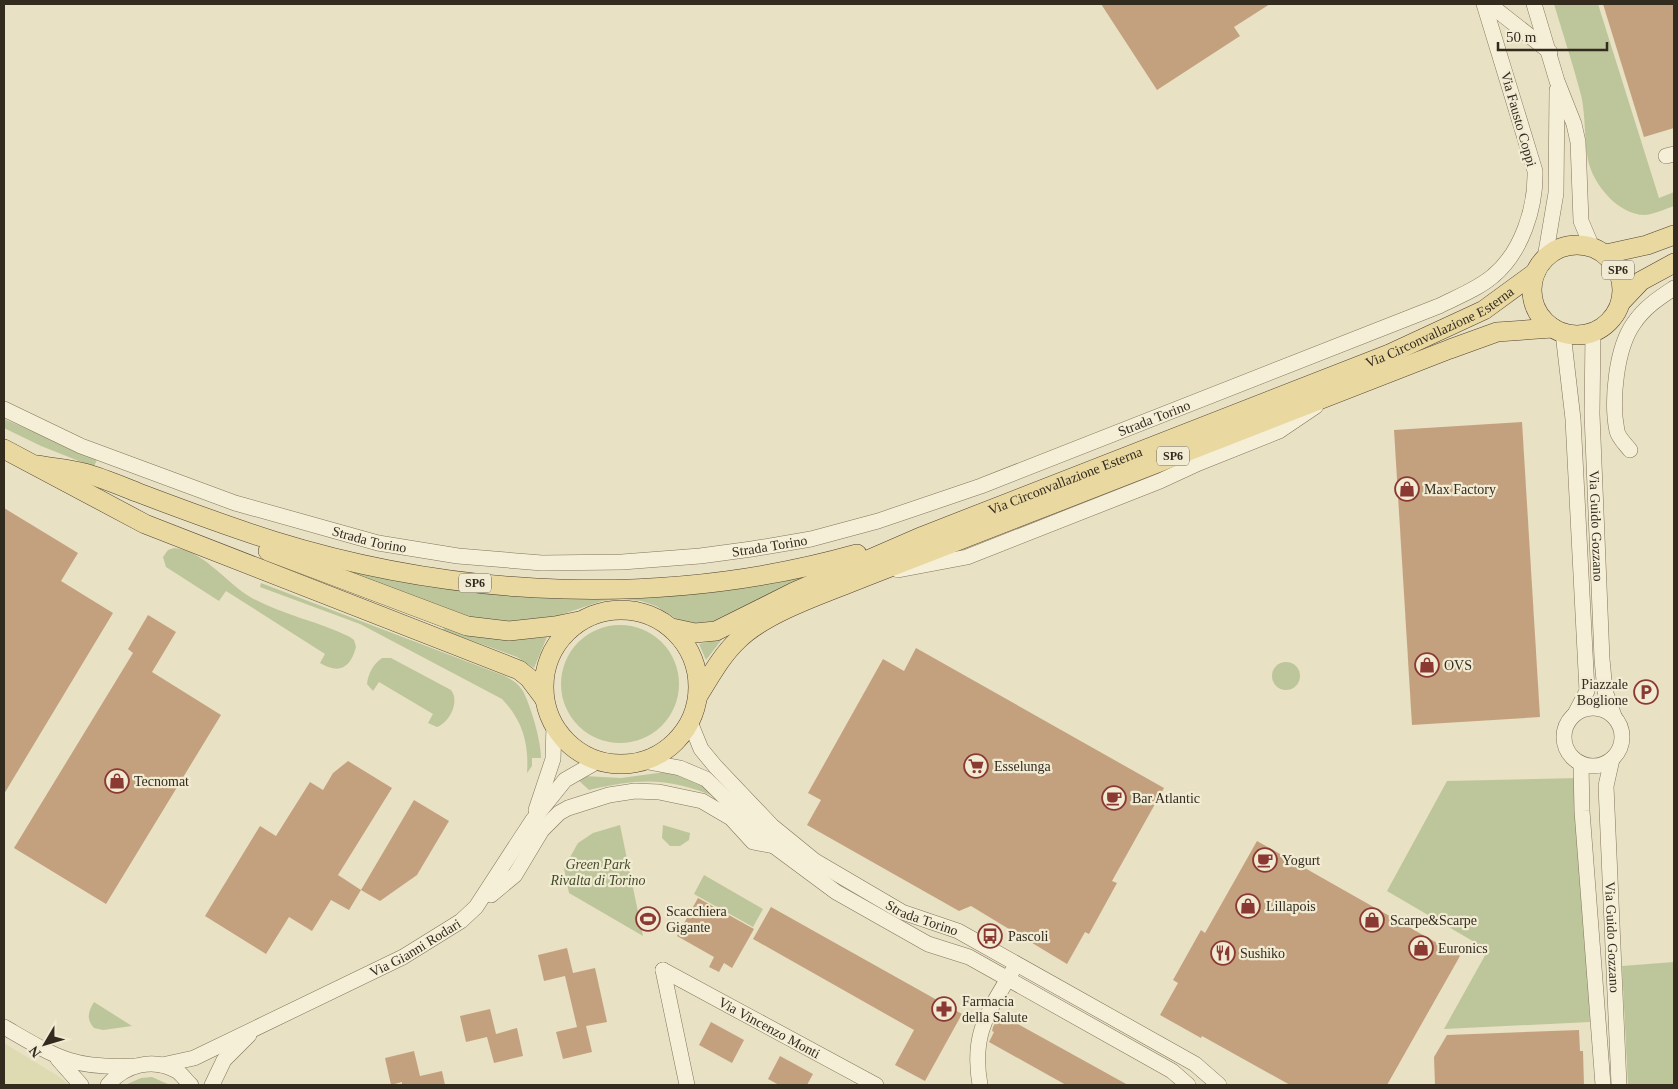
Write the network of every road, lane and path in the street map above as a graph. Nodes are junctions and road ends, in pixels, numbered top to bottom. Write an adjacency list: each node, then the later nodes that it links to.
1 (1484, 4): 8 (street, Via Fausto Coppi)
2 (1489, 4): 4 (street)
3 (1534, 4): 4 (street)
4 (1550, 52): 5 (street)
5 (1557, 81): 7 (street); 10 (street)
6 (1674, 235): 7 (main road, Via Circonvallazione Esterna / SP6)
7 (1599, 251): 10 (main road, Via Circonvallazione Esterna / SP6); 12 (main road, SP6)
8 (1507, 261): 15 (street, Strada Torino)
9 (1674, 264): 12 (main road, SP6)
10 (1540, 265): 13 (main road, Via Circonvallazione Esterna); 19 (main road, Via Circonvallazione Esterna / SP6)
11 (1674, 288): 17 (street)
12 (1621, 302): 14 (main road, SP6)
13 (1558, 330): 14 (main road, Via Circonvallazione Esterna / SP6); 22 (main road, Via Circonvallazione Esterna / SP6); 24 (street, Via Guido Gozzano)
14 (1593, 332): 25 (street, Via Guido Gozzano)
15 (4, 409)
16 (4, 449): 18 (main road, SP6)
17 (1630, 450)
18 (38, 465): 19 (main road, SP6); 20 (main road, SP6); 23 (main road, SP6)
19 (923, 536): 21 (main road, Via Circonvallazione Esterna / SP6)
20 (579, 621): 21 (main road, SP6); 23 (main road, SP6)
21 (672, 628): 22 (main road, SP6)
22 (698, 696): 26 (main road, SP6)
23 (544, 698): 27 (main road, SP6)
24 (1576, 712): 25 (street); 31 (street)
25 (1614, 716): 28 (street)
26 (690, 722): 30 (main road, SP6); 35 (street, Strada Torino)
27 (554, 725): 29 (main road, SP6); 32 (street, Via Gianni Rodari)
28 (1612, 759): 31 (street); 52 (street, Via Guido Gozzano)
29 (598, 761): 30 (main road, SP6); 32 (street, Via Gianni Rodari)
30 (643, 761): 33 (street, Strada Torino)
31 (1581, 764): 51 (street, Via Guido Gozzano)
32 (532, 821): 34 (street, Via Gianni Rodari)
33 (774, 846): 34 (street); 36 (street, Strada Torino)
34 (476, 907): 38 (street, Via Gianni Rodari)
35 (1016, 964): 36 (street); 50 (street, Strada Torino)
36 (1008, 979): 48 (street); 49 (street, Strada Torino)
37 (4, 1027): 39 (street)
38 (258, 1028): 40 (street, Via Gianni Rodari); 45 (street, Via Gianni Rodari)
39 (55, 1056): 41 (street, Via Gianni Rodari); 42 (street)
40 (162, 1065): 41 (street, Via Gianni Rodari); 44 (street)
41 (135, 1066): 43 (street)
42 (81, 1085)
43 (108, 1085)
44 (191, 1085)
45 (212, 1085)
46 (687, 1085): 47 (street, Via Vincenzo Monti)
47 (876, 1085)
48 (980, 1085)
49 (1188, 1085)
50 (1220, 1085)
51 (1603, 1085)
52 (1619, 1085)

